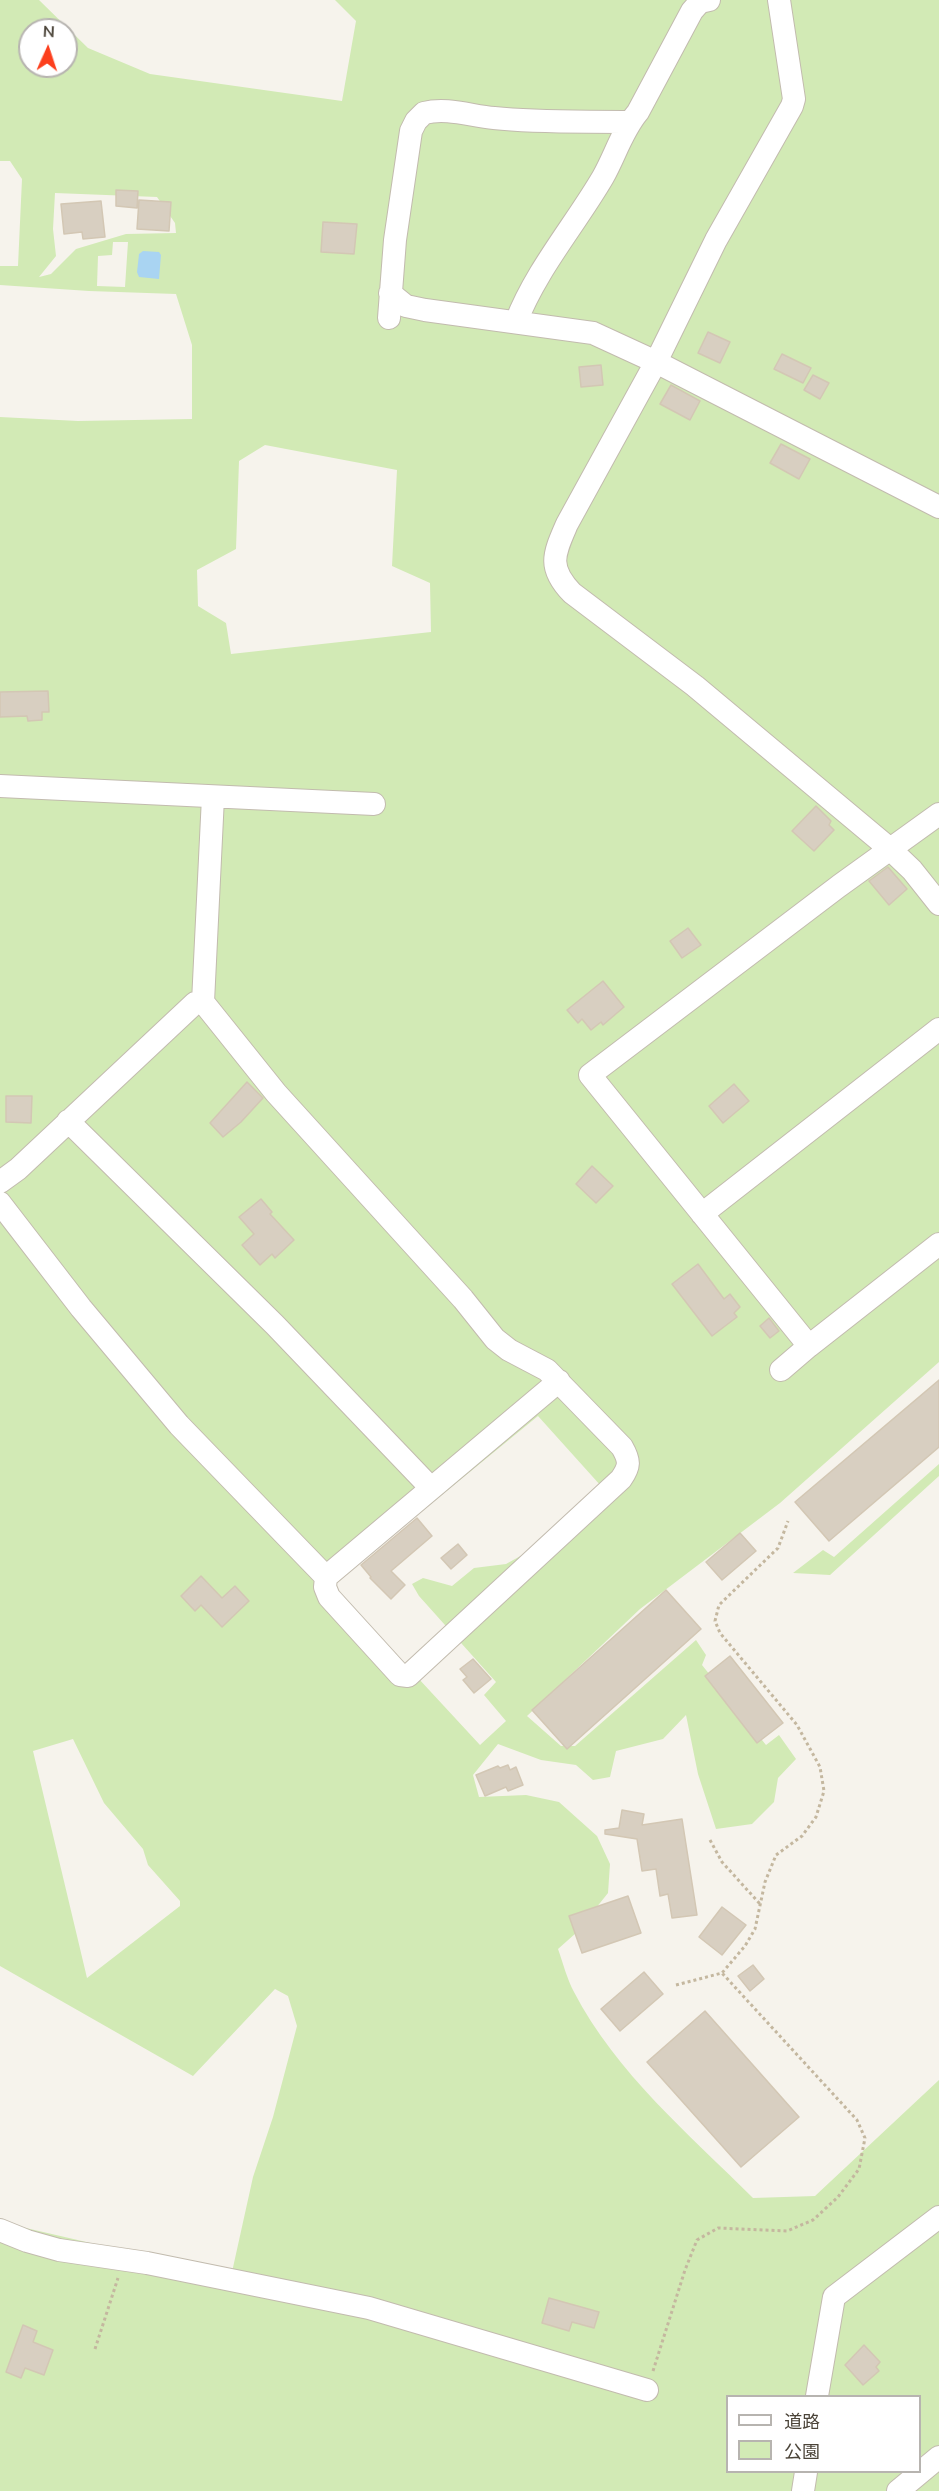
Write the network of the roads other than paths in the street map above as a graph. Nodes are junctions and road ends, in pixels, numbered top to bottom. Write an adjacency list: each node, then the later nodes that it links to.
1 (709, 0): 3 (lane)
2 (779, 0): 7 (lane)
3 (630, 122): 4 (lane); 6 (lane)
4 (390, 293): 5 (lane); 6 (lane)
5 (389, 318)
6 (516, 322): 7 (lane)
7 (656, 362): 8 (lane); 13 (lane)
8 (939, 507)
9 (0, 786): 10 (lane)
10 (213, 797): 11 (lane); 15 (lane)
11 (374, 804)
12 (939, 814): 13 (lane)
13 (890, 849): 14 (lane); 20 (lane)
14 (939, 904)
15 (203, 1002): 17 (lane); 24 (lane)
16 (939, 1029): 20 (lane)
17 (68, 1122): 18 (lane); 25 (lane)
18 (0, 1182)
19 (0, 1203): 26 (lane)
20 (702, 1214): 22 (lane)
21 (939, 1244): 22 (lane)
22 (809, 1346): 23 (lane)
23 (781, 1370)
24 (559, 1381): 25 (lane); 26 (lane)
25 (430, 1487): 26 (lane)
26 (326, 1577)
27 (939, 2217): 30 (lane)
28 (0, 2230): 29 (lane)
29 (647, 2390)
30 (817, 2395)
31 (939, 2457): 32 (lane)
32 (921, 2472)
33 (806, 2473): 35 (lane)
34 (920, 2473): 36 (lane)
35 (803, 2491)
36 (898, 2491)

